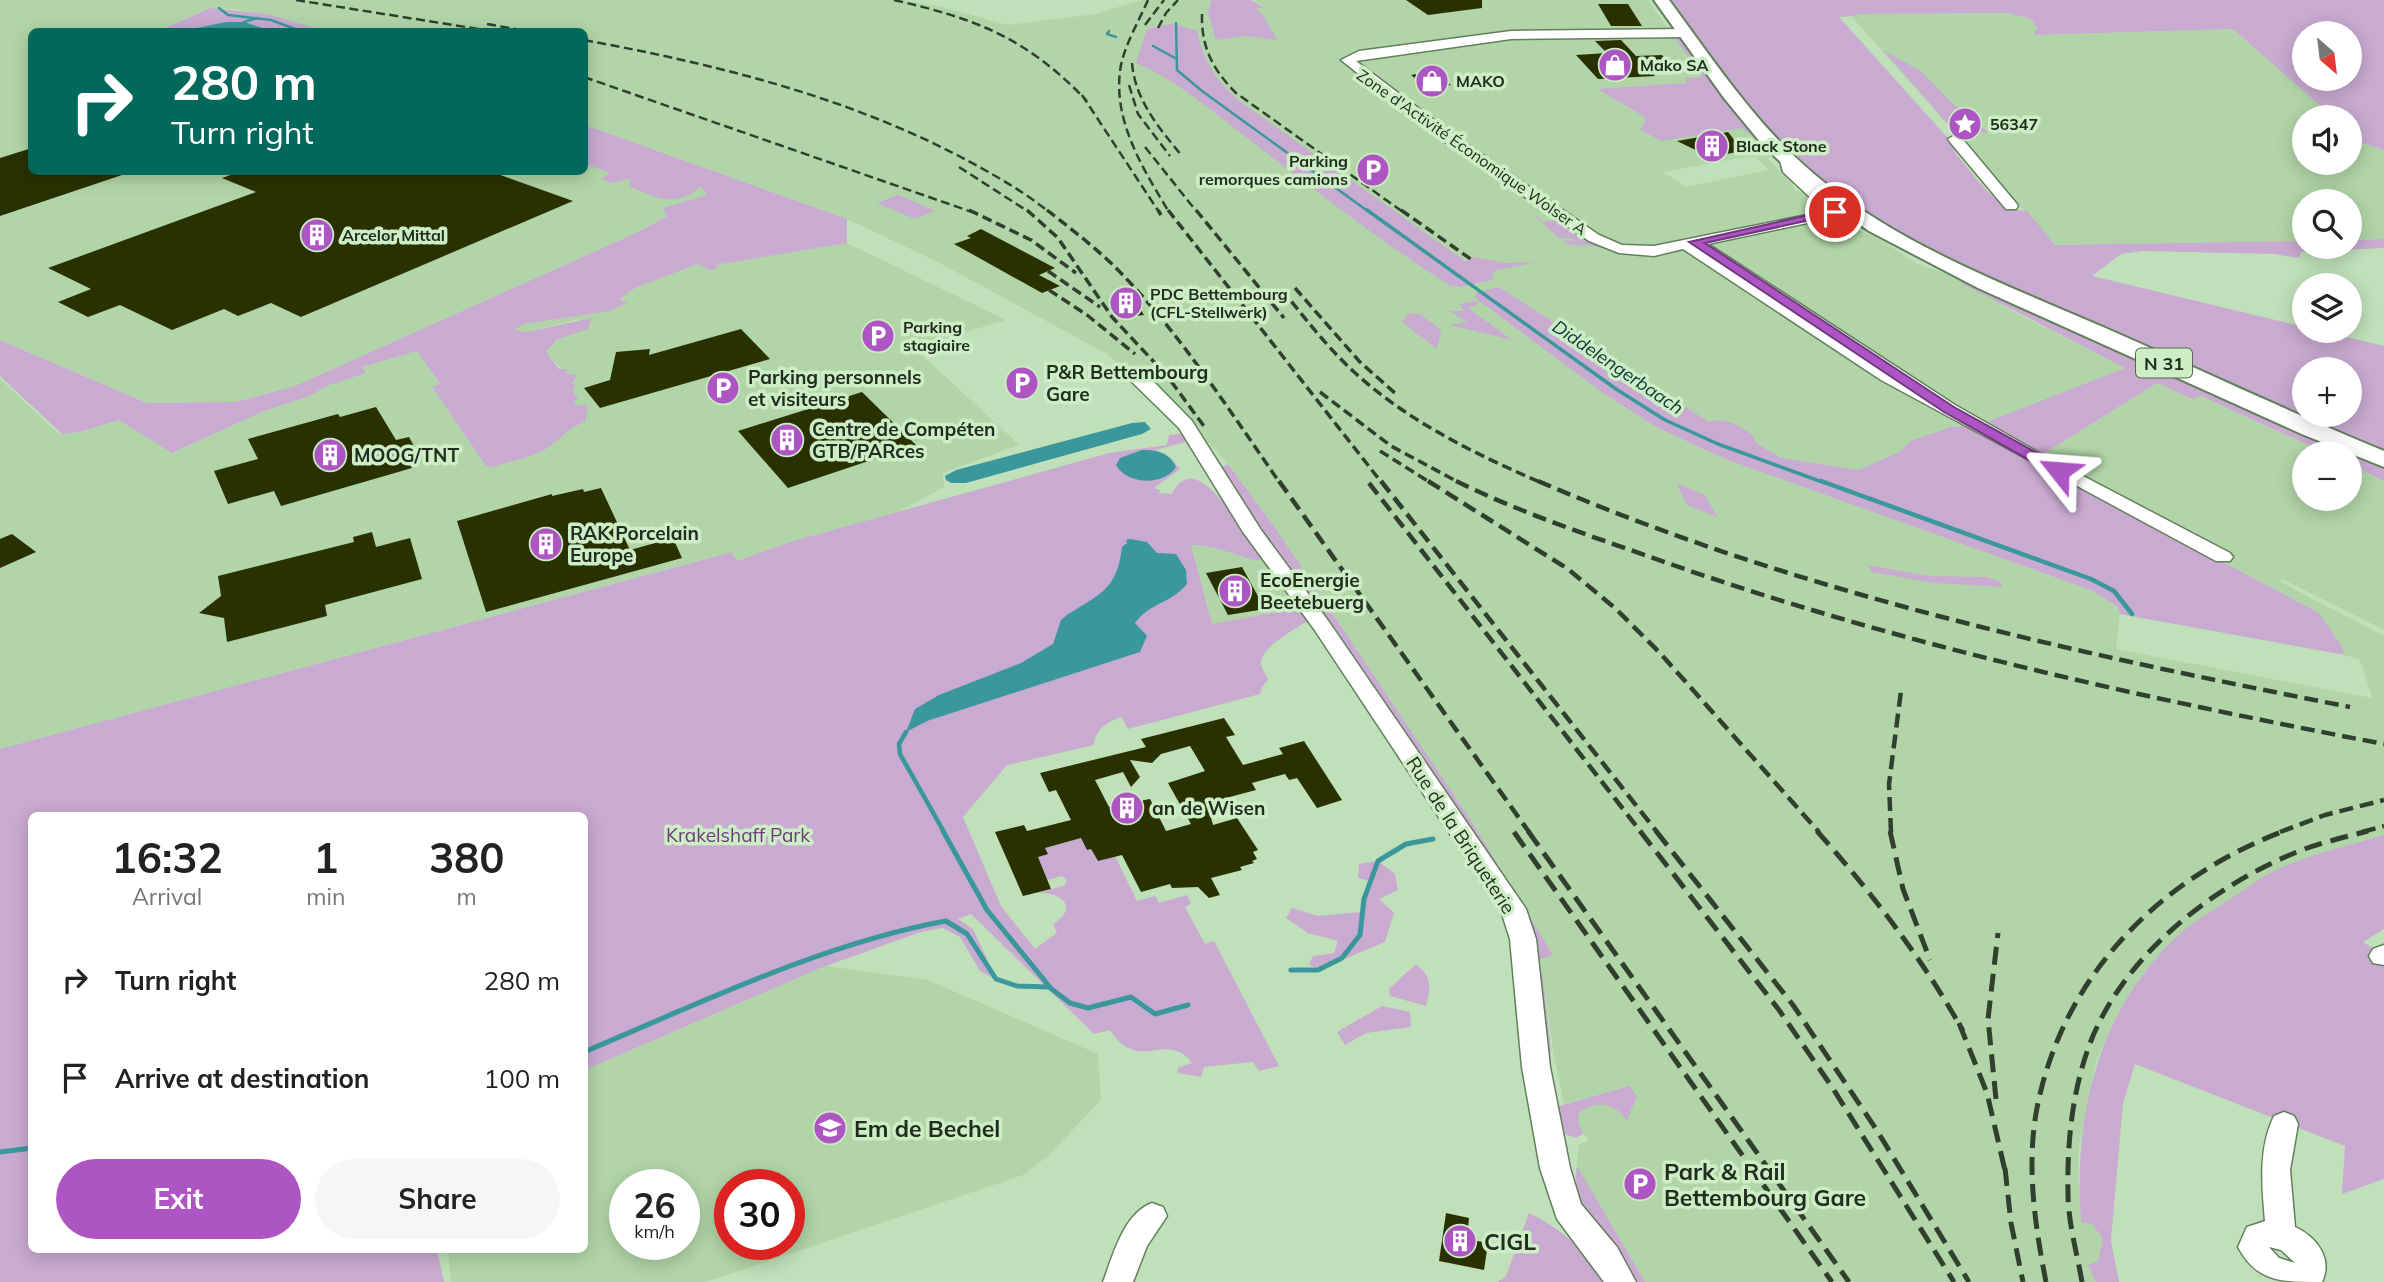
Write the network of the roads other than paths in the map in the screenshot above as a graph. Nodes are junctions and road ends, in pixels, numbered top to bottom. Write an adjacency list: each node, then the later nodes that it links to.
1 (1661, 0): 2 (main road, N 31)
2 (1686, 33): 4 (main road, N 31); 8 (street, Zone d'Activité Économique Wolser A)
3 (1955, 139): 5 (street)
4 (1786, 157): 6 (main road, N 31); 7 (street)
5 (2011, 206)
6 (1847, 209): 7 (street); 8 (street, Zone d'Activité Économique Wolser A); 9 (main road, N 31)
7 (1812, 213): 8 (street)
8 (1693, 243): 9 (street); 12 (street)
9 (1904, 244): 11 (main road, N 31)
10 (1137, 379): 17 (street, Rue de la Briqueterie)
11 (2382, 459)
12 (2222, 557)
13 (2284, 1124): 15 (street)
14 (1152, 1216): 16 (street)
15 (2288, 1281)
16 (1118, 1282)
17 (1621, 1282)

